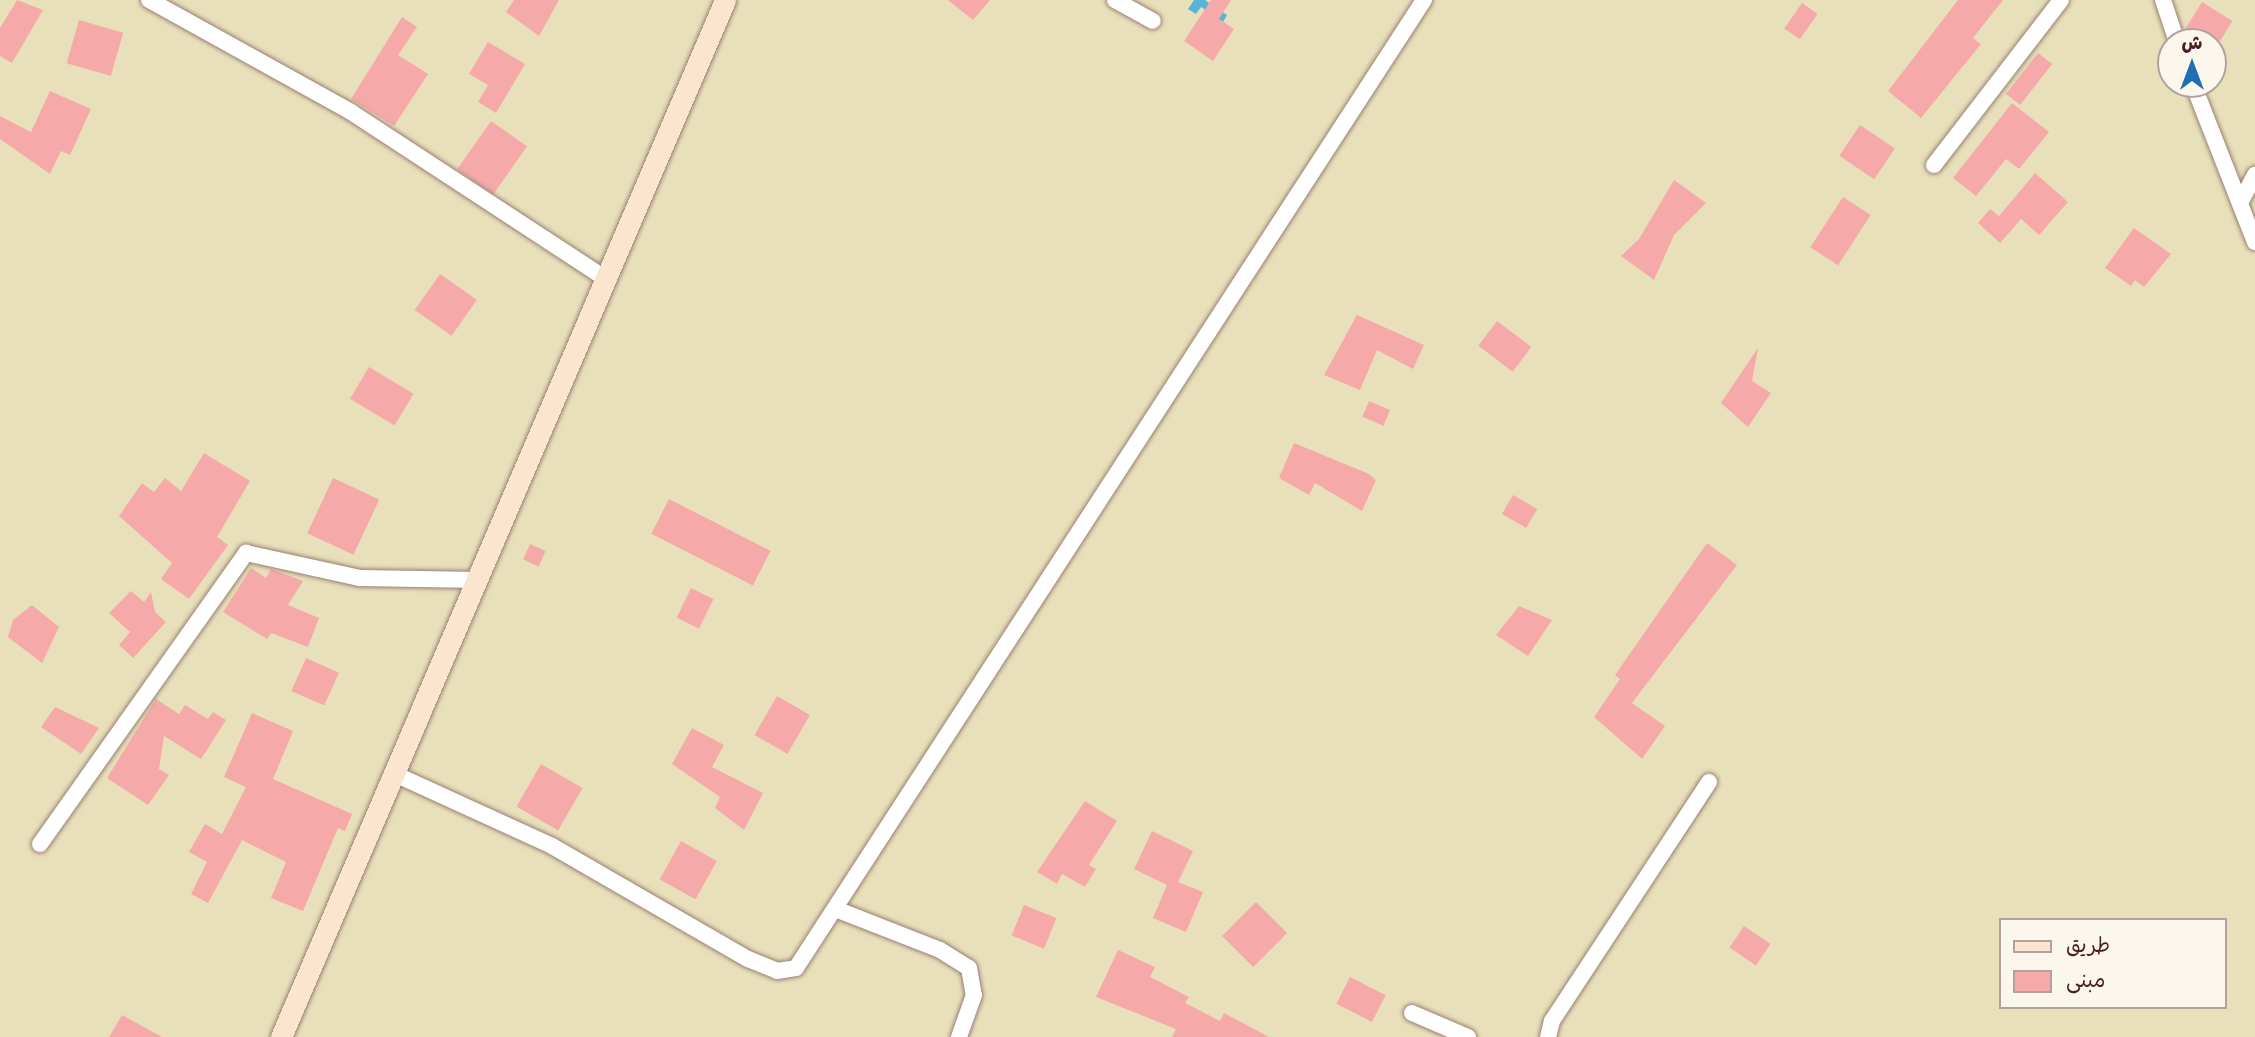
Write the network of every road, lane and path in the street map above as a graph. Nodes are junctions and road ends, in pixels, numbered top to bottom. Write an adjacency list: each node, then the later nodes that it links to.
1 (149, 0): 14 (street)
2 (725, 0): 14 (street)
3 (1115, 0): 7 (street)
4 (1424, 0): 19 (street)
5 (2062, 0): 10 (street)
6 (2163, 0): 8 (street)
7 (1153, 21)
8 (2172, 28)
9 (2199, 98): 12 (street)
10 (1934, 165)
11 (2255, 175): 12 (street)
12 (2240, 203): 13 (street)
13 (2255, 242)
14 (608, 280): 15 (street)
15 (480, 580): 16 (street); 18 (street)
16 (397, 775): 19 (street); 21 (street)
17 (1709, 782): 24 (street)
18 (40, 844)
19 (838, 910): 22 (street)
20 (1412, 1013): 23 (street)
21 (281, 1037)
22 (959, 1037)
23 (1468, 1037)
24 (1549, 1037)

